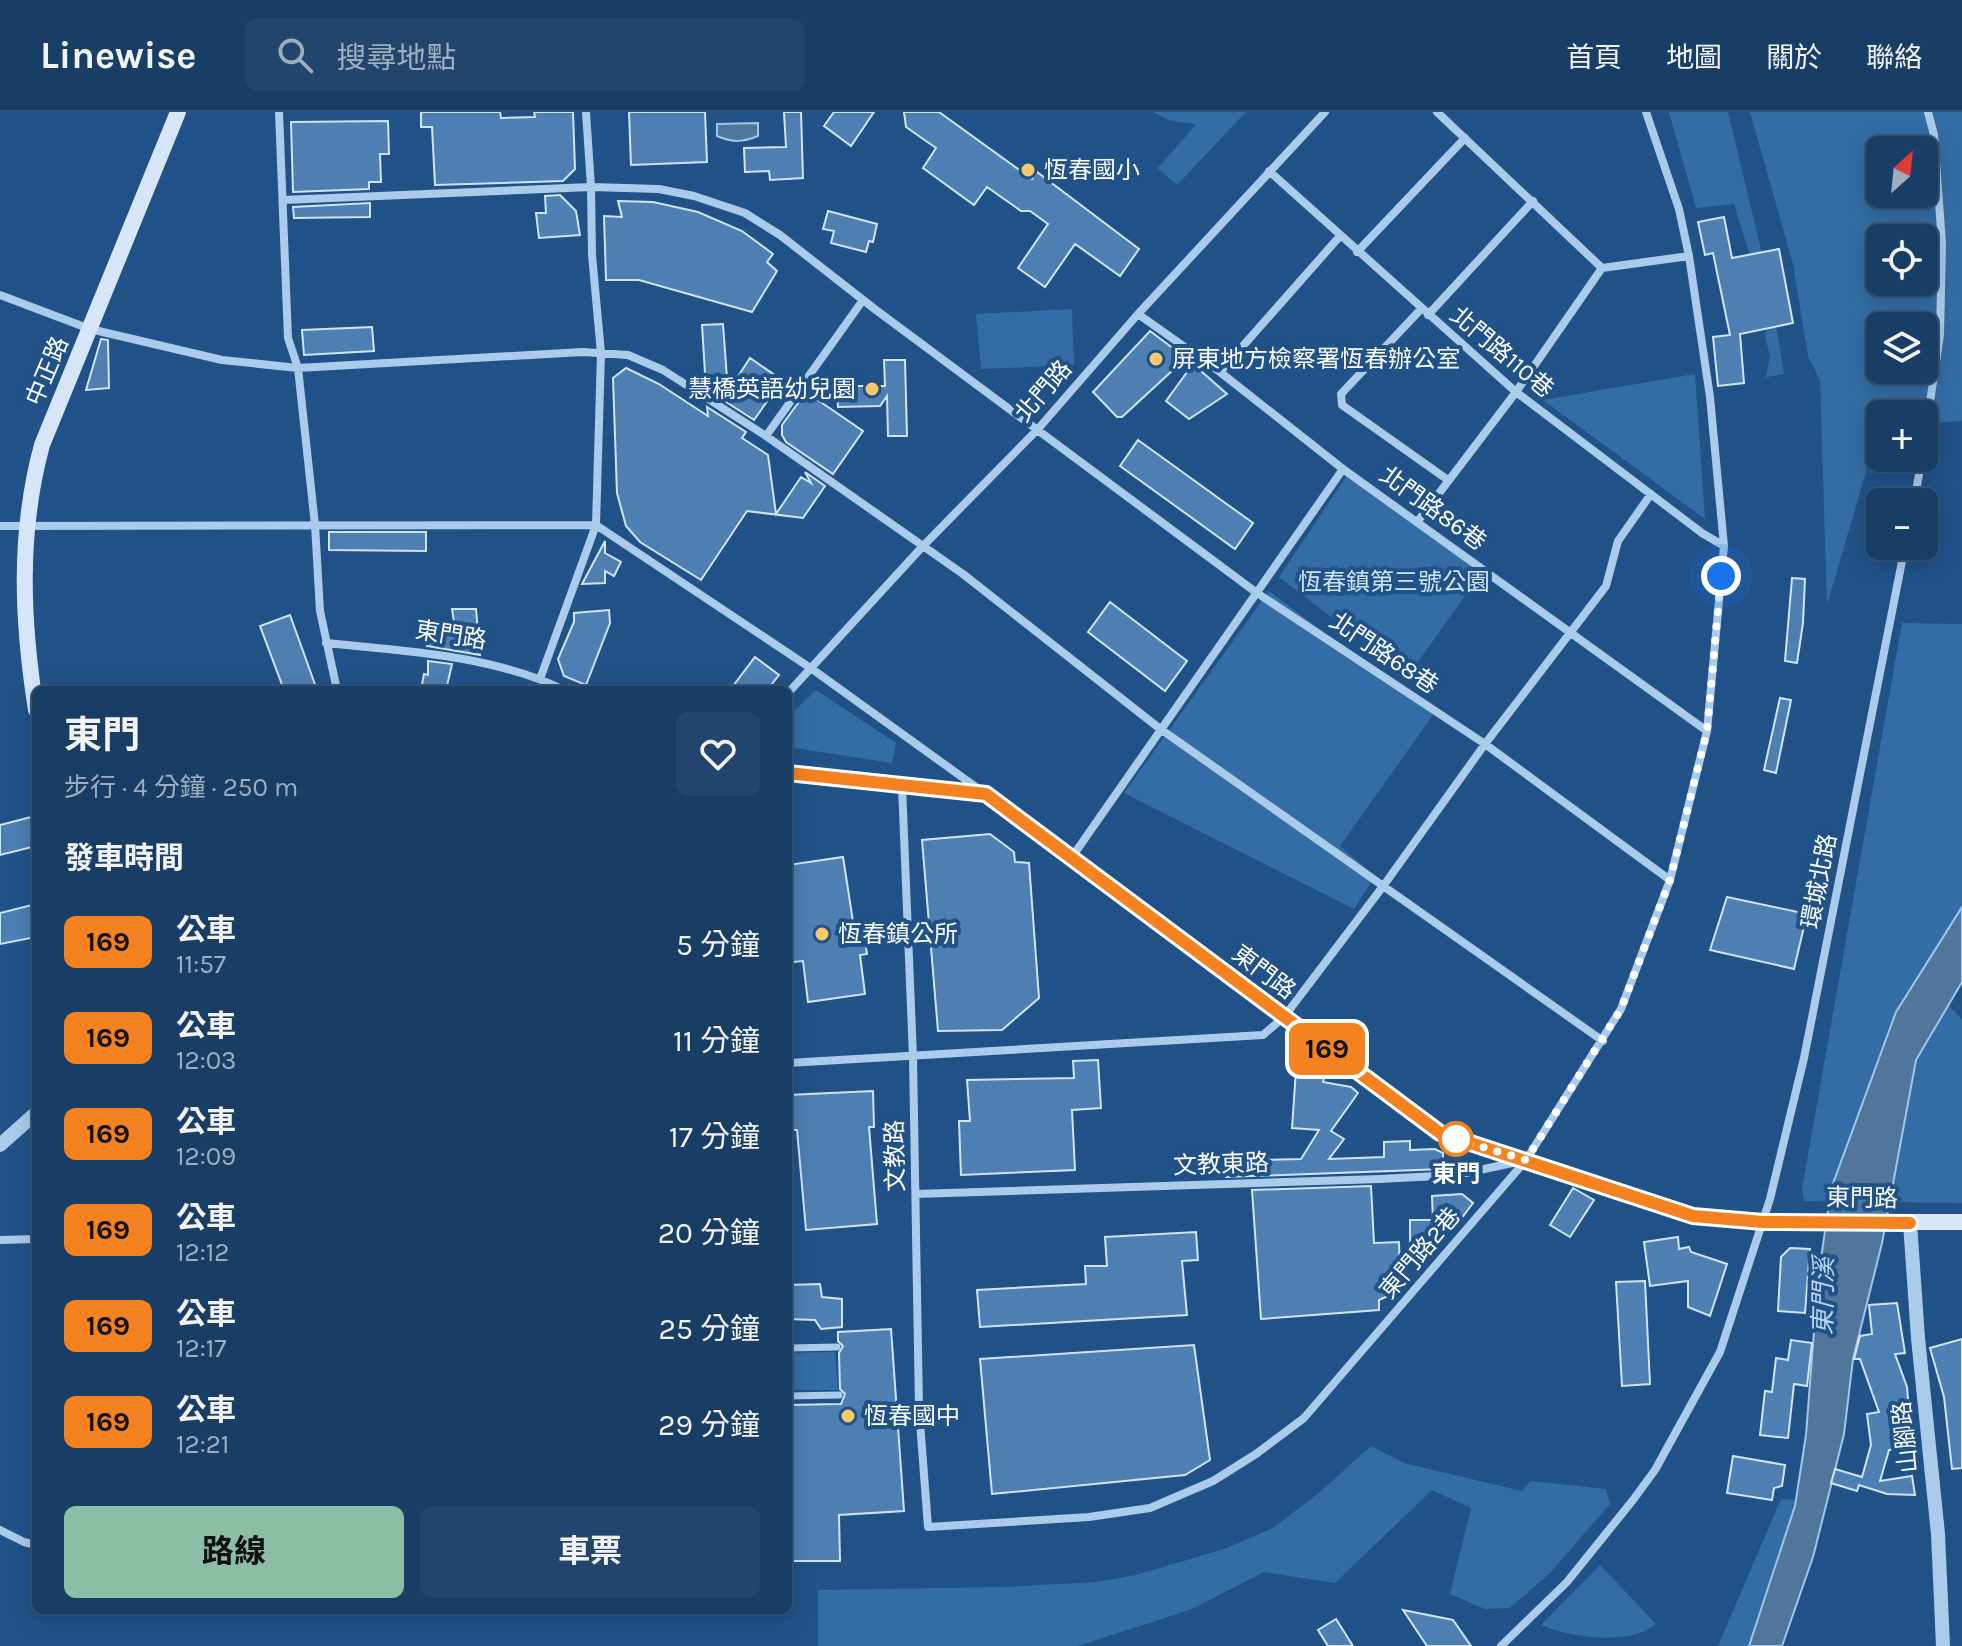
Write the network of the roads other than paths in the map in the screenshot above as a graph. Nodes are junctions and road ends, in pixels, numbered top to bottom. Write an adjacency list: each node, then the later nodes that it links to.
1 (178, 112): 21 (main road, 中正路)
2 (279, 112): 11 (street)
3 (586, 112): 10 (street)
4 (1325, 112): 9 (street, 北門路)
5 (1437, 112): 8 (street)
6 (1646, 112): 15 (street, 東門路2巷)
7 (1928, 112): 26 (street)
8 (1465, 138): 12 (street); 14 (street)
9 (1269, 171): 13 (street, 北門路110巷); 20 (street, 北門路)
10 (591, 187): 11 (street, 北門路68巷); 18 (street, 北門路68巷); 22 (street)
11 (283, 200): 23 (street)
12 (1533, 201): 16 (street); 19 (street)
13 (1340, 236): 14 (street, 北門路110巷); 24 (street)
14 (1357, 252): 19 (street, 北門路110巷)
15 (1689, 256): 16 (street); 38 (street, 東門路2巷)
16 (1602, 268): 25 (street)
17 (0, 295): 21 (street)
18 (863, 300): 27 (street, 北門路68巷); 28 (street)
19 (1425, 312): 25 (street, 北門路110巷); 30 (street)
20 (1138, 314): 24 (street, 北門路86巷); 27 (street, 北門路)
21 (90, 329): 23 (street); 33 (main road, 中正路)
22 (601, 353): 23 (street); 28 (street); 35 (street)
23 (298, 368): 34 (street)
24 (1220, 372): 29 (street, 北門路86巷)
25 (1516, 392): 30 (street); 31 (street, 北門路110巷)
26 (1930, 400)
27 (1038, 429): 37 (street, 北門路); 40 (street, 北門路68巷)
28 (766, 436): 37 (street)
29 (1343, 469): 32 (street, 北門路86巷); 40 (street)
30 (1448, 480): 32 (street)
31 (1651, 494): 38 (street, 北門路110巷); 41 (street)
32 (1418, 521): 41 (street, 北門路86巷)
33 (27, 524): 34 (street); 36 (street); 45 (main road, 中正路)
34 (315, 525): 35 (street); 42 (street)
35 (596, 525): 43 (street); 44 (street)
36 (0, 526)
37 (923, 546): 43 (street, 北門路); 49 (street)
38 (1724, 546): 50 (street, 東門路2巷)
39 (1902, 560): 66 (street, 環城北路)
40 (1257, 593): 49 (street); 51 (street, 北門路68巷)
41 (1570, 633): 50 (street, 北門路86巷); 51 (street)
42 (326, 643): 44 (street, 東門路); 46 (street)
43 (812, 669): 48 (street, 北門路); 54 (street)
44 (540, 679): 47 (street, 東門路)
45 (32, 686)
46 (336, 686)
47 (555, 686)
48 (792, 689)
49 (1159, 728): 55 (street); 57 (street)
50 (1707, 731): 56 (street, 東門路2巷)
51 (1485, 744): 56 (street, 北門路68巷); 57 (street)
52 (792, 773): 53 (main road)
53 (902, 785): 54 (main road); 60 (street, 文教路)
54 (986, 794): 55 (main road, 東門路)
55 (1072, 857): 58 (main road, 東門路)
56 (1670, 880): 59 (street, 東門路2巷)
57 (1384, 885): 58 (street); 59 (street)
58 (1284, 1017): 60 (street); 64 (main road, 東門路)
59 (1603, 1041): 64 (street, 東門路2巷)
60 (913, 1057): 61 (street); 65 (street, 文教路)
61 (792, 1063)
62 (32, 1117): 63 (street)
63 (0, 1145)
64 (1526, 1160): 65 (street, 文教東路); 66 (main road, 東門路); 75 (street, 東門路2巷)
65 (916, 1194): 75 (street, 文教路)
66 (1763, 1222): 68 (main road, 東門路); 78 (street, 環城北路)
67 (1962, 1222): 68 (main road, 東門路)
68 (1903, 1223): 79 (street, 山腳路)
69 (32, 1239): 70 (street)
70 (0, 1240)
71 (837, 1347): 72 (street)
72 (792, 1348)
73 (839, 1395): 74 (street)
74 (792, 1396)
75 (928, 1527)
76 (0, 1530): 77 (street)
77 (32, 1543)
78 (1501, 1646)
79 (1943, 1646)

